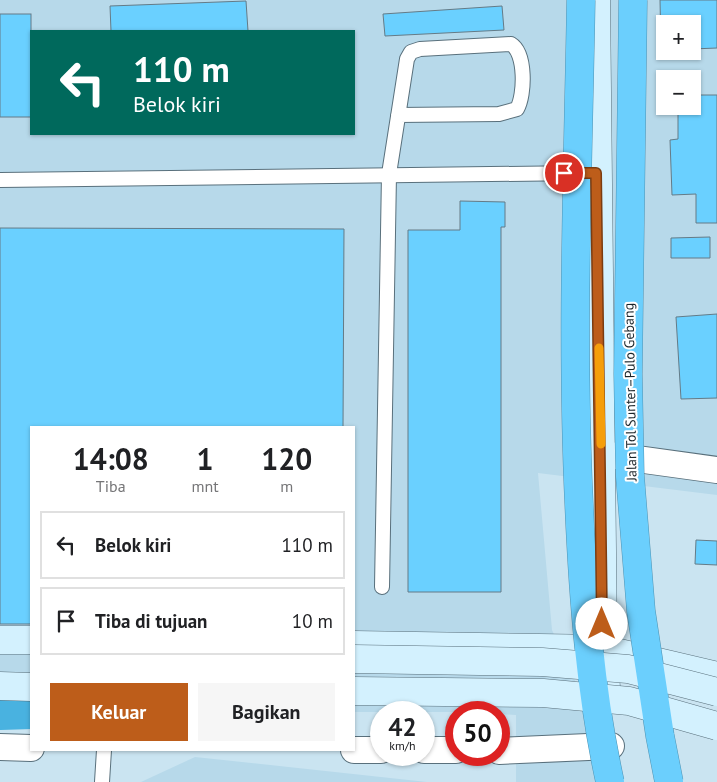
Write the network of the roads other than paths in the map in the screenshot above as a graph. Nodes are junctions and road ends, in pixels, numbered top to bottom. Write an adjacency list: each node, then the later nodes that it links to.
1 (580, 0): 32 (highway, bridge)
2 (596, 0): 5 (main road)
3 (633, 0): 33 (highway, Jalan Tol Sunter–Pulo Gebang, bridge)
4 (398, 114): 4 (lane); 6 (lane)
5 (596, 173): 6 (lane); 8 (main road)
6 (389, 174): 7 (lane); 10 (lane)
7 (0, 180)
8 (601, 454): 9 (street); 14 (main road)
9 (717, 470)
10 (382, 587)
11 (0, 640): 12 (main road)
12 (30, 640)
13 (355, 645): 14 (main road)
14 (603, 649): 18 (main road); 24 (main road)
15 (0, 655): 16 (main road)
16 (30, 655)
17 (355, 659): 22 (main road, bridge)
18 (717, 676)
19 (0, 686): 20 (main road)
20 (30, 687)
21 (355, 691): 23 (main road, bridge)
22 (717, 692)
23 (717, 726)
24 (610, 741): 29 (street); 32 (main road)
25 (0, 747): 26 (street)
26 (30, 748)
27 (355, 750): 28 (street)
28 (370, 750)
29 (510, 750)
30 (104, 751): 31 (lane)
31 (102, 782)
32 (611, 782)
33 (669, 782)

